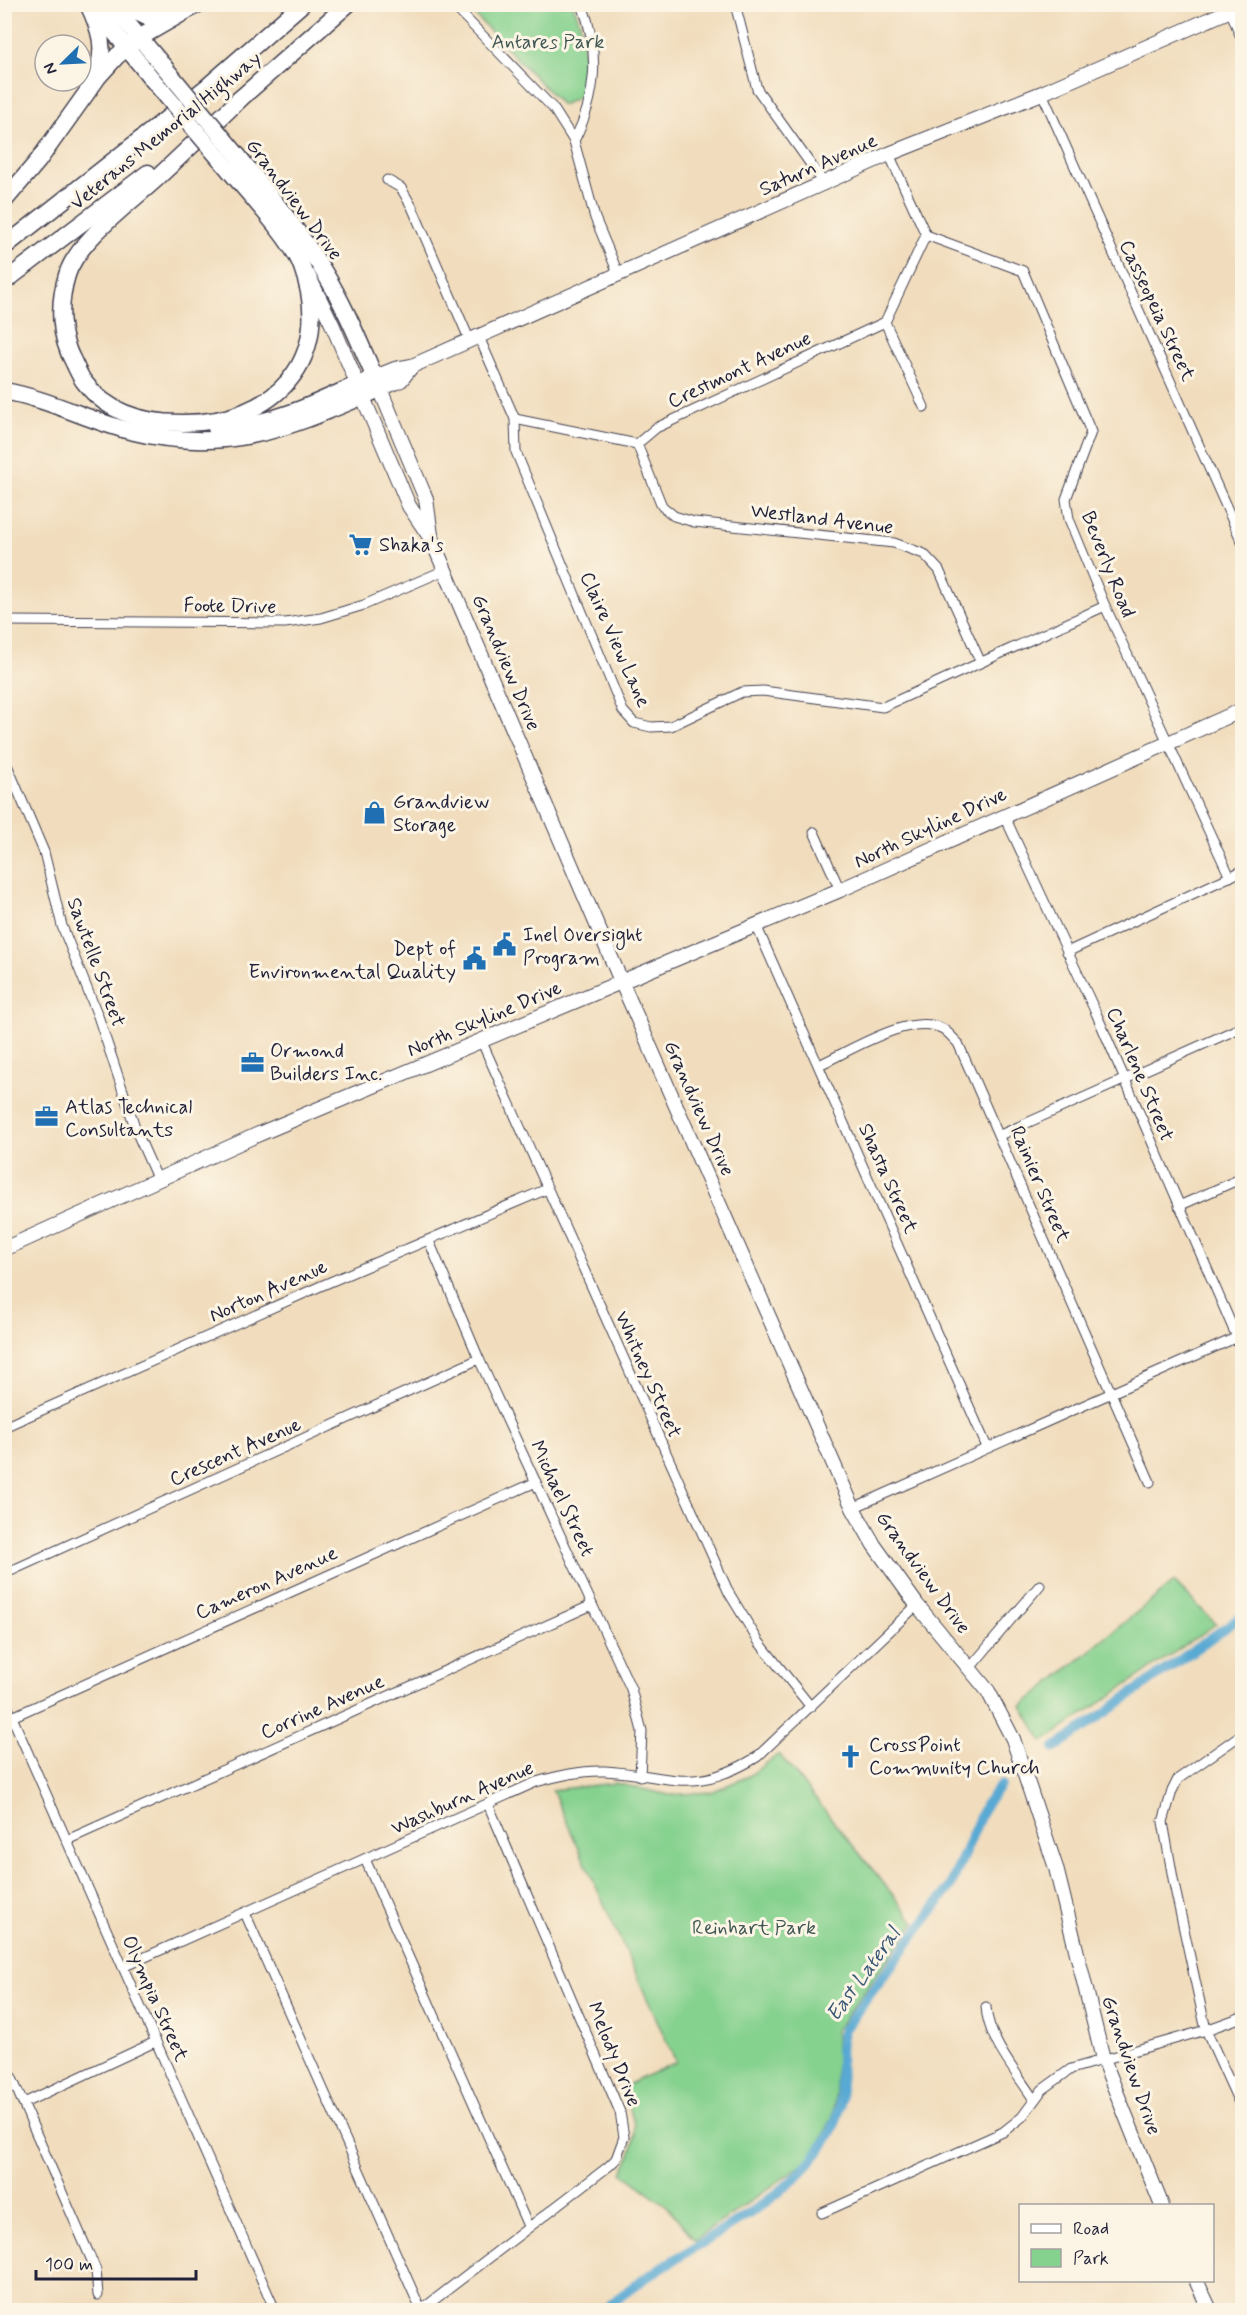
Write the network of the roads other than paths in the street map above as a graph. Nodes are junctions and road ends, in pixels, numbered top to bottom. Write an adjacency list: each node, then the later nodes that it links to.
1 (90, 4): 12 (highway); 15 (highway)
2 (111, 4): 12 (highway)
3 (118, 4): 9 (highway)
4 (302, 4): 23 (highway, Veterans Memorial Highway)
5 (348, 4): 14 (highway, Veterans Memorial Highway)
6 (452, 4): 16 (street)
7 (582, 4): 16 (street)
8 (735, 4): 20 (street)
9 (194, 7): 12 (highway)
10 (1234, 7): 11 (street); 13 (street, Saturn Avenue)
11 (1242, 40)
12 (132, 42): 15 (highway); 18 (highway, Grandview Drive, bridge)
13 (1042, 93): 17 (street, Saturn Avenue); 37 (street, Casseopeia Street)
14 (241, 98): 26 (highway, Veterans Memorial Highway); 34 (highway)
15 (78, 105): 21 (highway)
16 (574, 141): 25 (street)
17 (889, 154): 20 (street, Saturn Avenue); 22 (street)
18 (232, 161): 24 (highway, Grandview Drive); 29 (highway, Grandview Drive)
19 (387, 180): 28 (street, Claire View Lane)
20 (824, 183): 25 (street, Saturn Avenue)
21 (4, 201)
22 (926, 235): 27 (street); 39 (street, Beverly Road)
23 (4, 247)
24 (302, 265): 30 (street, Grandview Drive); 34 (highway)
25 (618, 273): 28 (street, Saturn Avenue)
26 (4, 282)
27 (885, 322): 32 (street); 35 (street, Crestmont Avenue)
28 (474, 339): 29 (street, Saturn Avenue); 33 (street, Claire View Lane)
29 (377, 383): 30 (highway); 36 (street, Grandview Drive)
30 (360, 390): 31 (highway); 34 (highway); 36 (street, Grandview Drive)
31 (4, 391)
32 (924, 407)
33 (515, 419): 35 (street); 41 (street, Claire View Lane)
34 (154, 423)
35 (637, 444): 41 (street, Westland Avenue)
36 (432, 540): 38 (street, Grandview Drive)
37 (1242, 542)
38 (445, 570): 40 (street, Foote Drive); 52 (street, Grandview Drive)
39 (1105, 606): 41 (street, Claire View Lane); 43 (street, Beverly Road)
40 (4, 621)
41 (981, 663)
42 (1242, 710): 43 (street, North Skyline Drive)
43 (1168, 743): 45 (street, North Skyline Drive); 48 (street, Beverly Road)
44 (4, 758): 58 (street, Sawtelle Street)
45 (1004, 814): 49 (street, North Skyline Drive); 51 (street, Charlene Street)
46 (814, 832): 49 (street)
47 (1242, 872): 48 (street)
48 (1230, 877): 51 (street)
49 (840, 890): 50 (street, North Skyline Drive)
50 (756, 925): 52 (street, North Skyline Drive); 55 (street, Shasta Street)
51 (1066, 952): 56 (street, Charlene Street)
52 (621, 981): 54 (street, North Skyline Drive); 72 (street, Grandview Drive)
53 (1242, 1027): 56 (street)
54 (481, 1040): 58 (street, North Skyline Drive); 60 (street, Whitney Street)
55 (819, 1065): 57 (street, Rainier Street); 69 (street, Shasta Street)
56 (1125, 1079): 57 (street); 61 (street, Charlene Street)
57 (1000, 1135): 67 (street, Rainier Street)
58 (157, 1178): 63 (street, North Skyline Drive)
59 (1242, 1178): 61 (street)
60 (547, 1189): 62 (street, Norton Avenue); 79 (street, Whitney Street)
61 (1179, 1206): 64 (street, Charlene Street)
62 (429, 1241): 66 (street, Michael Street); 68 (street, Norton Avenue)
63 (4, 1249)
64 (1240, 1336): 65 (street, Charlene Street); 67 (street)
65 (1242, 1349)
66 (479, 1359): 70 (street, Michael Street); 73 (street, Crescent Avenue)
67 (1112, 1394): 69 (street); 71 (street, Rainier Street)
68 (4, 1427)
69 (987, 1447): 72 (street)
70 (536, 1482): 75 (street, Michael Street); 80 (street, Cameron Avenue)
71 (1150, 1482)
72 (853, 1508): 76 (street, Grandview Drive)
73 (4, 1574)
74 (1040, 1584): 77 (street, Grandview Drive)
75 (592, 1605): 82 (street, Michael Street); 84 (street, Corrine Avenue)
76 (917, 1605): 77 (street, Grandview Drive); 79 (street, Washburn Avenue)
77 (970, 1668): 92 (street, Grandview Drive)
78 (4, 1699): 80 (street, Olympia Street)
79 (811, 1707): 82 (street, Washburn Avenue)
80 (12, 1717): 84 (street, Olympia Street)
81 (1242, 1734): 90 (street)
82 (640, 1776): 83 (street, Washburn Avenue)
83 (488, 1804): 85 (street, Washburn Avenue); 99 (street, Melody Drive)
84 (67, 1840): 87 (street, Olympia Street)
85 (364, 1859): 86 (street, Washburn Avenue); 99 (street)
86 (245, 1913): 87 (street, Washburn Avenue); 103 (street)
87 (123, 1966): 91 (street, Olympia Street)
88 (986, 2007): 94 (street)
89 (1242, 2017): 90 (street)
90 (1206, 2030): 92 (street); 96 (street)
91 (156, 2042): 95 (street); 102 (street, Olympia Street)
92 (1103, 2059): 94 (street); 97 (street, Grandview Drive)
93 (4, 2060): 95 (street)
94 (1034, 2100): 98 (street)
95 (24, 2103): 101 (street)
96 (1242, 2109)
97 (1162, 2204)
98 (822, 2213)
99 (528, 2226): 103 (street, Melody Drive)
100 (1197, 2282): 104 (street)
101 (98, 2295)
102 (275, 2310)
103 (421, 2310)
104 (1210, 2310)

